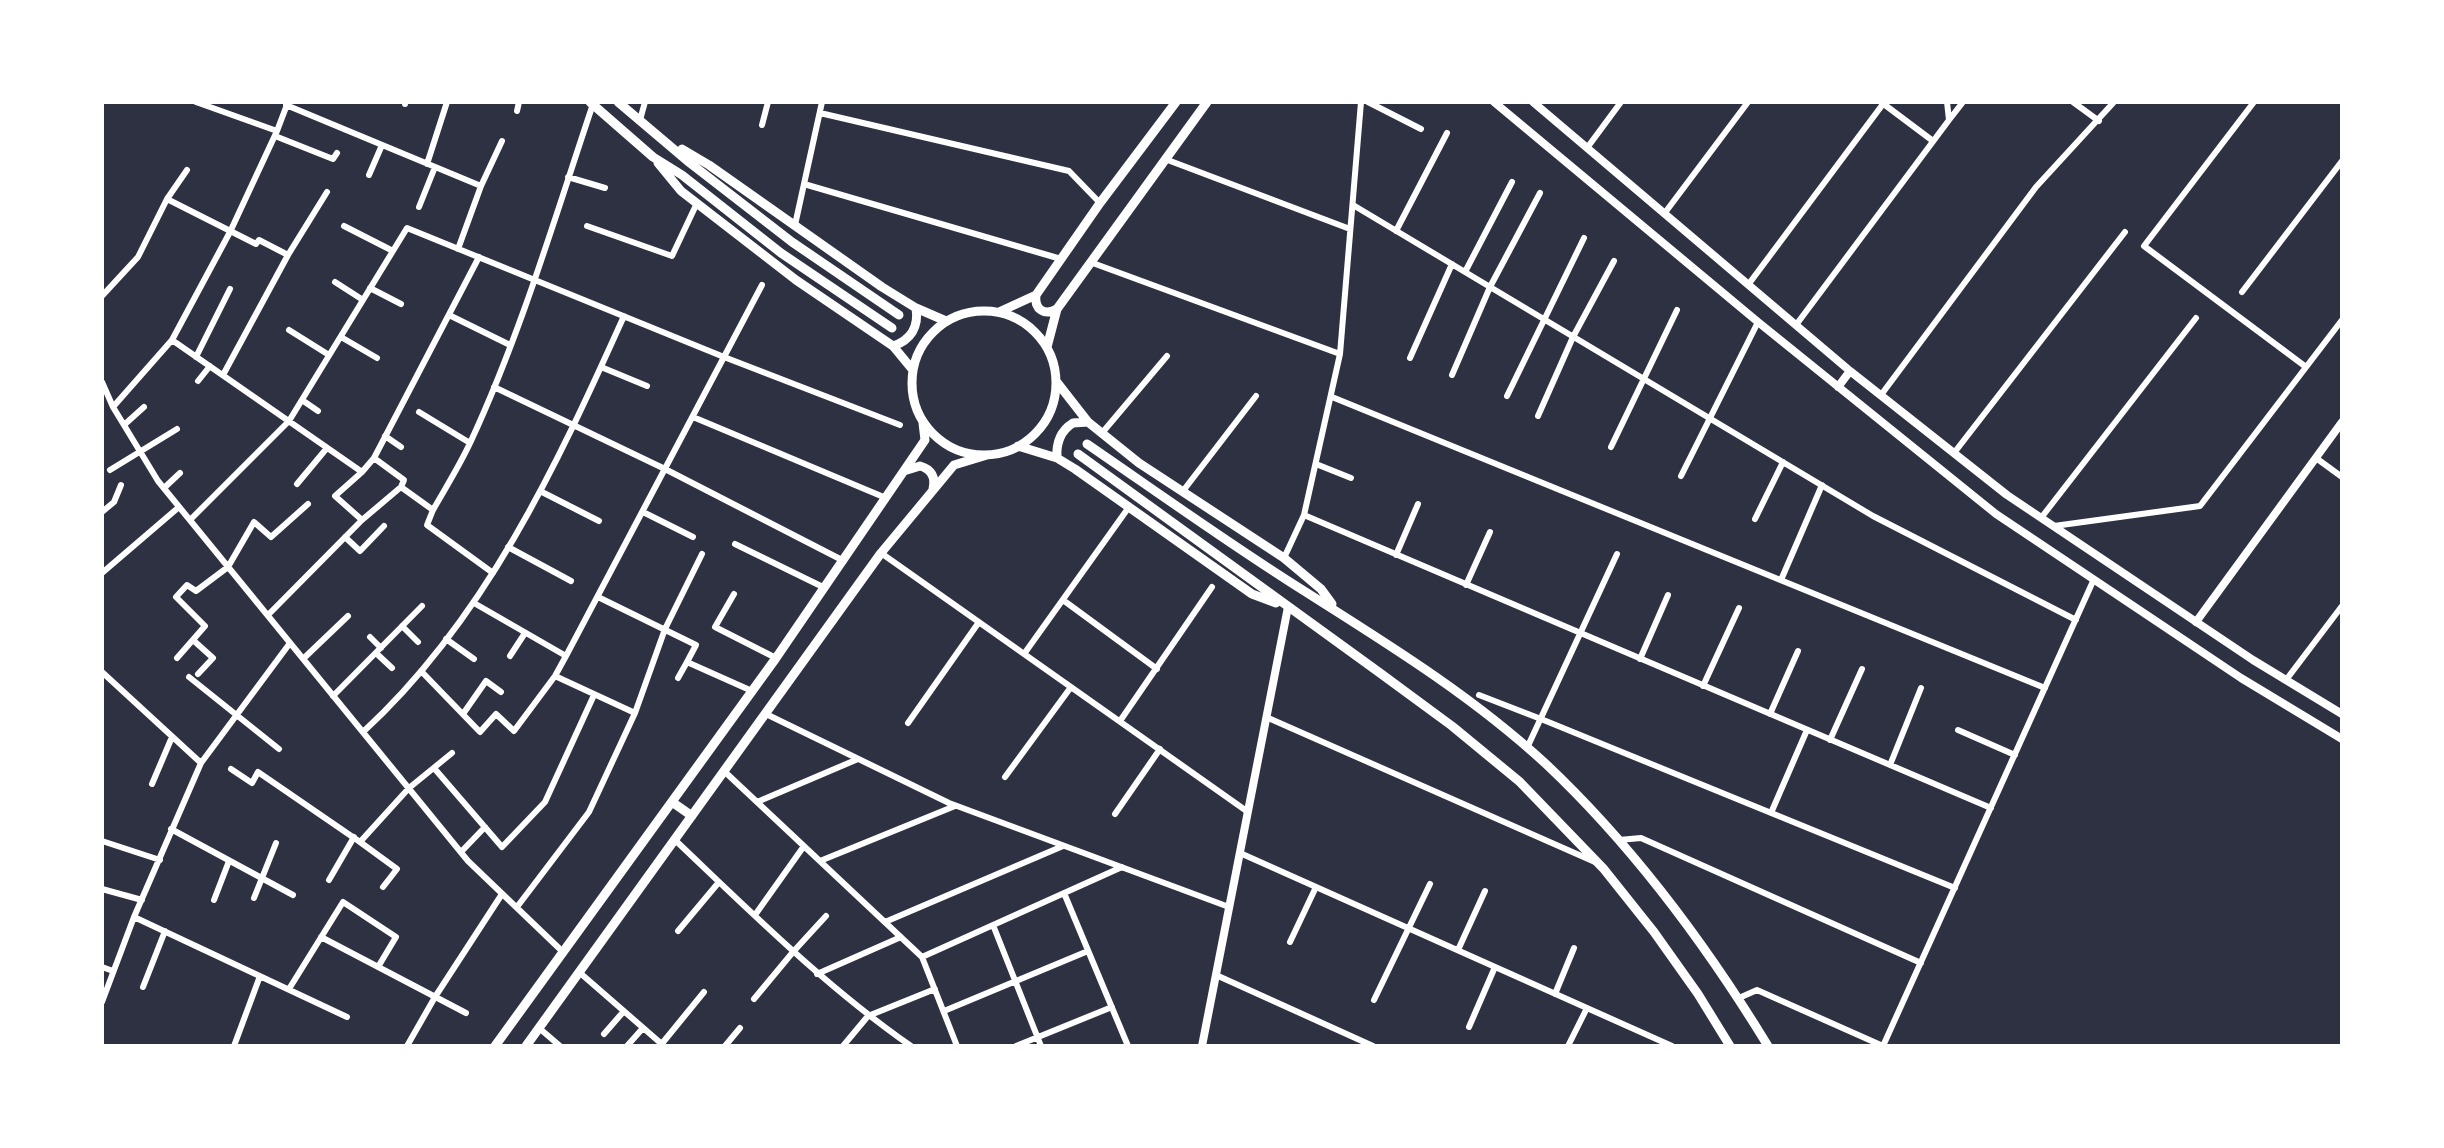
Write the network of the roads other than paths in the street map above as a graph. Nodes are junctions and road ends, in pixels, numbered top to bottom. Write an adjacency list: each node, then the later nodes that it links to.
1 (196, 102): 31 (street)
2 (447, 102): 42 (street)
3 (519, 102): 24 (street)
4 (618, 102): 26 (main road)
5 (645, 102): 26 (street)
6 (768, 102): 29 (street)
7 (822, 102): 25 (street)
8 (1176, 102): 55 (main road)
9 (1207, 102): 40 (main road)
10 (1361, 102): 56 (street)
11 (1368, 102): 30 (street)
12 (1494, 102): 99 (main road)
13 (1533, 102): 37 (main road)
14 (1621, 102): 37 (street)
15 (1748, 102): 58 (street)
16 (1947, 102): 27 (street)
17 (1963, 102): 27 (street)
18 (2073, 102): 28 (street)
19 (2114, 102): 28 (street)
20 (2254, 102): 118 (street)
21 (591, 103): 39 (main road); 46 (street)
22 (1882, 103): 35 (street); 79 (street)
23 (287, 104): 31 (street); 36 (street)
24 (517, 111)
25 (820, 113): 48 (street); 55 (street)
26 (640, 120): 33 (main road)
27 (1949, 120): 35 (street)
28 (2098, 121): 131 (street)
29 (762, 125)
30 (1421, 129)
31 (276, 133): 38 (street); 64 (street)
32 (1447, 133): 63 (street)
33 (665, 140): 59 (main road); 93 (main road)
34 (501, 141): 49 (street)
35 (1934, 141): 100 (street)
36 (382, 145): 42 (street); 45 (street)
37 (1587, 148): 58 (main road)
38 (337, 153)
39 (651, 154): 54 (main road); 101 (main road)
40 (1165, 159): 62 (street); 73 (main road)
41 (2342, 161): 83 (street)
42 (427, 164): 43 (street)
43 (435, 167): 49 (street); 57 (street)
44 (187, 170): 53 (street)
45 (369, 175)
46 (568, 177): 50 (street); 76 (street)
47 (1512, 182): 75 (street)
48 (804, 184): 59 (street); 71 (street)
49 (481, 186): 67 (street)
50 (605, 188)
51 (327, 192): 69 (street)
52 (1540, 193): 80 (street)
53 (167, 199): 64 (street); 85 (street)
54 (697, 203): 61 (street); 107 (main road)
55 (1100, 203): 71 (main road)
56 (1353, 204): 62 (street); 63 (street)
57 (419, 207)
58 (1664, 214): 79 (main road)
59 (795, 225): 88 (main road)
60 (344, 226): 68 (street)
61 (587, 226)
62 (1350, 229): 109 (street)
63 (1396, 231): 74 (street)
64 (230, 232): 69 (street); 105 (street)
65 (2125, 232): 160 (street)
66 (1584, 238): 96 (street)
67 (458, 249): 68 (street); 70 (street)
68 (393, 251): 81 (street)
69 (288, 255): 121 (street)
70 (479, 257): 76 (street); 92 (street)
71 (1061, 258): 84 (main road)
72 (1614, 261): 104 (street)
73 (1090, 262): 89 (main road); 109 (street)
74 (1452, 264): 75 (street); 115 (street)
75 (1465, 272): 80 (street)
76 (534, 279): 94 (street); 106 (street)
77 (335, 282): 86 (street)
78 (762, 285): 114 (street)
79 (1748, 285): 100 (main road)
80 (1490, 287): 96 (street); 122 (street)
81 (370, 288): 86 (street); 87 (street)
82 (230, 289): 112 (street)
83 (2242, 291)
84 (1036, 295): 89 (main road); 91 (main road)
85 (102, 296)
86 (363, 300): 103 (street)
87 (401, 304)
88 (916, 308): 98 (main road); 107 (main road)
89 (1057, 309): 108 (main road)
90 (1677, 310): 123 (street)
91 (999, 312): 98 (main road); 108 (main road)
92 (449, 315): 106 (street); 152 (street)
93 (898, 315)
94 (624, 316): 114 (street); 117 (street)
95 (2196, 318): 193 (street)
96 (1544, 319): 104 (street); 133 (street)
97 (2342, 320): 118 (street)
98 (946, 321): 119 (main road)
99 (1758, 322): 129 (main road); 142 (street)
100 (1796, 325): 120 (main road)
101 (892, 328)
102 (289, 330): 110 (street)
103 (341, 337): 110 (street); 113 (street)
104 (1574, 337): 123 (street); 140 (street)
105 (172, 340): 112 (street); 136 (street)
106 (510, 345): 128 (street)
107 (893, 346): 119 (main road)
108 (1047, 347): 125 (main road)
109 (1340, 354): 134 (street)
110 (329, 356): 135 (street)
111 (1167, 356): 151 (street)
112 (196, 357): 116 (street)
113 (377, 357)
114 (724, 357): 141 (street); 148 (street)
115 (1410, 358)
116 (210, 366): 121 (street); 124 (street)
117 (601, 367): 127 (street); 149 (street)
118 (2306, 367): 199 (street)
119 (912, 369): 146 (main road)
120 (1850, 371): 129 (main road); 131 (main road)
121 (223, 375): 143 (street)
122 (1452, 375)
123 (1643, 378): 142 (street); 157 (street)
124 (198, 381)
125 (1056, 381): 144 (main road); 155 (main road)
126 (102, 382): 130 (street)
127 (647, 386)
128 (494, 387): 149 (street); 153 (street)
129 (1838, 387): 214 (main road)
130 (104, 395): 136 (street)
131 (1881, 395): 160 (main road)
132 (1256, 396): 183 (street)
133 (1507, 396)
134 (1332, 397): 167 (street); 215 (street)
135 (302, 400): 138 (street); 143 (street)
136 (113, 407): 147 (street)
137 (144, 407): 147 (street)
138 (318, 411)
139 (419, 412): 153 (street)
140 (1538, 416)
141 (693, 417): 168 (street); 184 (street)
142 (1710, 418): 166 (street); 173 (street)
143 (289, 421): 158 (street); 194 (street)
144 (1088, 422): 151 (main road); 165 (main road)
145 (2342, 422): 164 (street)
146 (923, 423): 162 (main road); 170 (main road)
147 (124, 425): 159 (street)
148 (900, 425)
149 (572, 426): 168 (street); 182 (street)
150 (177, 429): 159 (street)
151 (1102, 433): 183 (main road)
152 (385, 436): 156 (street); 163 (street)
153 (470, 443): 189 (street)
154 (1087, 444): 229 (main road)
155 (1018, 446): 162 (main road); 165 (main road)
156 (401, 447)
157 (1611, 447)
158 (327, 448): 171 (street); 176 (street)
159 (140, 452): 169 (street); 180 (street)
160 (1954, 453): 193 (main road)
161 (1078, 454): 227 (main road)
162 (987, 455): 181 (main road)
163 (374, 458): 171 (street); 179 (street)
164 (2316, 458): 174 (street); 234 (street)
165 (1057, 459): 188 (main road)
166 (1783, 462): 178 (street); 195 (street)
167 (1316, 464): 175 (street); 192 (street)
168 (665, 469): 191 (street); 210 (street)
169 (110, 470)
170 (905, 471): 181 (main road); 184 (main road)
171 (362, 472): 196 (street)
172 (180, 473): 180 (street)
173 (1681, 476)
174 (2342, 477)
175 (1351, 478)
176 (297, 484)
177 (121, 485): 190 (street)
178 (1822, 485): 215 (street); 232 (street)
179 (401, 487): 189 (street); 196 (street)
180 (164, 488): 187 (street)
181 (933, 489): 205 (main road)
182 (540, 491): 197 (street); 204 (street)
183 (1183, 491): 209 (main road)
184 (886, 498): 210 (main road)
185 (308, 504): 211 (street)
186 (1418, 504): 208 (street)
187 (179, 507): 194 (street); 212 (street)
188 (1129, 507): 223 (street); 227 (main road)
189 (433, 510): 213 (street)
190 (102, 512)
191 (643, 512): 202 (street); 222 (street)
192 (1304, 515): 208 (street); 209 (street)
193 (2041, 518): 199 (main road)
194 (190, 519): 211 (street)
195 (1755, 519)
196 (362, 520): 201 (street)
197 (599, 521)
198 (384, 526): 201 (street)
199 (2054, 526): 234 (main road)
200 (1490, 532): 217 (street)
201 (345, 537): 230 (street)
202 (693, 537)
203 (735, 544): 219 (street)
204 (508, 547): 213 (street); 216 (street)
205 (881, 553): 233 (street); 277 (main road)
206 (702, 554): 236 (street)
207 (1617, 554): 238 (street)
208 (1396, 555): 217 (street)
209 (1284, 558): 229 (main road)
210 (844, 561): 219 (main road)
211 (228, 567): 230 (street); 241 (street)
212 (102, 573)
213 (493, 573): 224 (street)
214 (2094, 579): 232 (street); 288 (main road)
215 (1781, 580): 268 (street)
216 (571, 581)
217 (1466, 585): 238 (street)
218 (1212, 587): 256 (street)
219 (825, 588): 250 (main road)
220 (734, 594): 250 (street)
221 (1668, 595): 253 (street)
222 (598, 597): 236 (street); 248 (street)
223 (1063, 600): 246 (street); 256 (street)
224 (474, 603): 237 (street); 240 (street)
225 (422, 606): 235 (street)
226 (2342, 606): 264 (street)
227 (1288, 607): 280 (street); 326 (main road)
228 (1739, 608): 265 (street)
229 (1335, 609): 290 (main road)
230 (268, 615): 243 (street)
231 (348, 616): 251 (street)
232 (2076, 620): 268 (street)
233 (979, 622): 246 (street); 283 (street)
234 (2196, 622): 264 (main road)
235 (402, 626): 242 (street); 244 (street)
236 (665, 630): 254 (street); 274 (street)
237 (525, 633): 247 (street); 248 (street)
238 (1581, 633): 253 (street); 281 (street)
239 (370, 637): 244 (street)
240 (446, 639): 252 (street); 258 (street)
241 (193, 640): 249 (street); 260 (street)
242 (418, 642)
243 (290, 643): 251 (street); 275 (street)
244 (378, 650): 255 (street); 273 (street)
245 (1798, 651): 278 (street)
246 (1024, 654): 266 (street)
247 (510, 656)
248 (566, 656): 261 (street)
249 (177, 658)
250 (776, 658): 269 (main road)
251 (303, 659): 273 (street)
252 (474, 659)
253 (1640, 659): 265 (street)
254 (687, 662): 263 (street); 269 (street)
255 (392, 668)
256 (1157, 669): 282 (street)
257 (1862, 669): 289 (street)
258 (421, 671): 276 (street); 286 (street)
259 (102, 672): 287 (street)
260 (198, 674)
261 (555, 676): 271 (street); 276 (street)
262 (189, 677): 275 (street)
263 (678, 678)
264 (2286, 680): 279 (main road)
265 (1703, 686): 278 (street)
266 (1071, 687): 282 (street); 301 (street)
267 (1921, 688): 297 (street)
268 (2045, 688): 294 (street)
269 (752, 691): 304 (main road)
270 (501, 692): 276 (street)
271 (594, 694): 274 (street); 312 (street)
272 (1479, 695): 281 (street)
273 (333, 696): 286 (street)
274 (635, 713): 343 (street)
275 (236, 714): 291 (street); 296 (street)
276 (463, 714)
277 (766, 714): 295 (street); 300 (main road)
278 (1770, 714): 284 (street)
279 (2342, 714)
280 (1266, 717): 308 (street); 326 (street)
281 (1541, 719): 290 (street); 309 (street)
282 (1120, 721): 292 (street)
283 (908, 723)
284 (1807, 730): 289 (street); 309 (street)
285 (1958, 730): 294 (street)
286 (363, 732): 303 (street)
287 (172, 736): 296 (street); 302 (street)
288 (2342, 739)
289 (1830, 740): 297 (street)
290 (1527, 748): 316 (main road)
291 (279, 749)
292 (1160, 749): 308 (street); 310 (street)
293 (452, 753): 298 (street)
294 (2015, 755): 307 (street)
295 (858, 759): 305 (street); 306 (street)
296 (201, 763): 313 (street)
297 (1890, 765): 307 (street)
298 (434, 768): 303 (street); 312 (street)
299 (231, 769): 314 (street)
300 (724, 771): 305 (street); 311 (main road)
301 (1005, 777)
302 (152, 784)
303 (409, 788): 314 (street); 321 (street)
304 (672, 802): 311 (main road); 359 (main road)
305 (757, 802): 319 (street)
306 (956, 806): 320 (street); 325 (street)
307 (1990, 808): 334 (street)
308 (1248, 812): 322 (street)
309 (1771, 813): 334 (street)
310 (1115, 814)
311 (692, 816): 315 (main road)
312 (484, 827): 321 (street)
313 (171, 830): 323 (street); 324 (street)
314 (357, 840): 329 (street); 332 (street)
315 (675, 840): 330 (street); 367 (main road)
316 (1620, 840): 362 (street); 379 (main road)
317 (102, 841): 323 (street)
318 (276, 843): 328 (street)
319 (804, 846): 325 (street); 345 (street)
320 (1064, 846): 327 (street); 348 (street)
321 (461, 852): 338 (street)
322 (1240, 853): 333 (street); 344 (street)
323 (160, 860): 341 (street)
324 (229, 861): 328 (street); 342 (street)
325 (820, 861): 348 (street)
326 (1598, 863): 414 (main road)
327 (1122, 867): 337 (street); 344 (street)
328 (262, 877): 339 (street); 340 (street)
329 (328, 880)
330 (719, 882): 345 (street); 352 (street)
331 (1430, 884): 350 (street)
332 (383, 887)
333 (1316, 887): 350 (street); 355 (street)
334 (1955, 888): 362 (street)
335 (102, 890): 341 (street)
336 (1485, 891): 357 (street)
337 (1064, 893): 349 (street); 358 (street)
338 (502, 894): 343 (street); 378 (street)
339 (293, 895)
340 (254, 898)
341 (142, 900): 346 (street)
342 (214, 900)
343 (517, 907): 359 (street)
344 (1229, 907): 369 (street)
345 (755, 915): 360 (street)
346 (134, 916): 351 (street); 366 (street)
347 (826, 916): 360 (street)
348 (885, 922): 354 (street)
349 (993, 925): 361 (street); 371 (street)
350 (1409, 928): 357 (street); 381 (street)
351 (165, 931): 370 (street); 372 (street)
352 (678, 931)
353 (321, 936): 364 (street); 364 (street); 373 (street)
354 (902, 937): 361 (street); 368 (street)
355 (1290, 942)
356 (1574, 948): 377 (street)
357 (1458, 950): 365 (street)
358 (1089, 951): 371 (street); 383 (street)
359 (563, 952): 399 (main road)
360 (793, 952): 368 (street); 380 (street)
361 (922, 957): 374 (street)
362 (1921, 963): 416 (street)
363 (102, 967): 366 (street)
364 (378, 967): 378 (street)
365 (1495, 967): 377 (street); 390 (street)
366 (113, 971): 375 (street)
367 (579, 972): 385 (street); 391 (main road)
368 (817, 974): 388 (street)
369 (1216, 975): 410 (street); 411 (street)
370 (260, 976): 373 (street); 397 (street)
371 (1015, 982): 386 (street); 395 (street)
372 (143, 987)
373 (289, 989): 389 (street)
374 (935, 989): 386 (street); 388 (street)
375 (104, 992): 382 (street)
376 (704, 992): 396 (street)
377 (1555, 994): 384 (street)
378 (435, 996): 387 (street); 398 (street)
379 (1739, 998): 415 (main road); 416 (street)
380 (754, 999)
381 (1374, 1000)
382 (102, 1002)
383 (1112, 1007): 395 (street); 409 (street)
384 (1587, 1008): 412 (street); 413 (street)
385 (624, 1011): 392 (street); 394 (street)
386 (944, 1011): 406 (street)
387 (466, 1013)
388 (868, 1016): 404 (street); 405 (street)
389 (347, 1017)
390 (1469, 1027)
391 (539, 1028): 400 (main road); 401 (street)
392 (643, 1028): 396 (street); 402 (street)
393 (740, 1028): 403 (street)
394 (604, 1034)
395 (1037, 1037): 407 (street); 408 (street)
396 (662, 1045)
397 (234, 1046)
398 (408, 1046)
399 (495, 1046)
400 (526, 1046)
401 (560, 1046)
402 (627, 1046)
403 (725, 1046)
404 (843, 1046)
405 (912, 1046)
406 (957, 1046)
407 (1016, 1046)
408 (1041, 1046)
409 (1128, 1046)
410 (1202, 1046)
411 (1373, 1046)
412 (1568, 1046)
413 (1672, 1046)
414 (1730, 1046)
415 (1768, 1046)
416 (1883, 1046)

